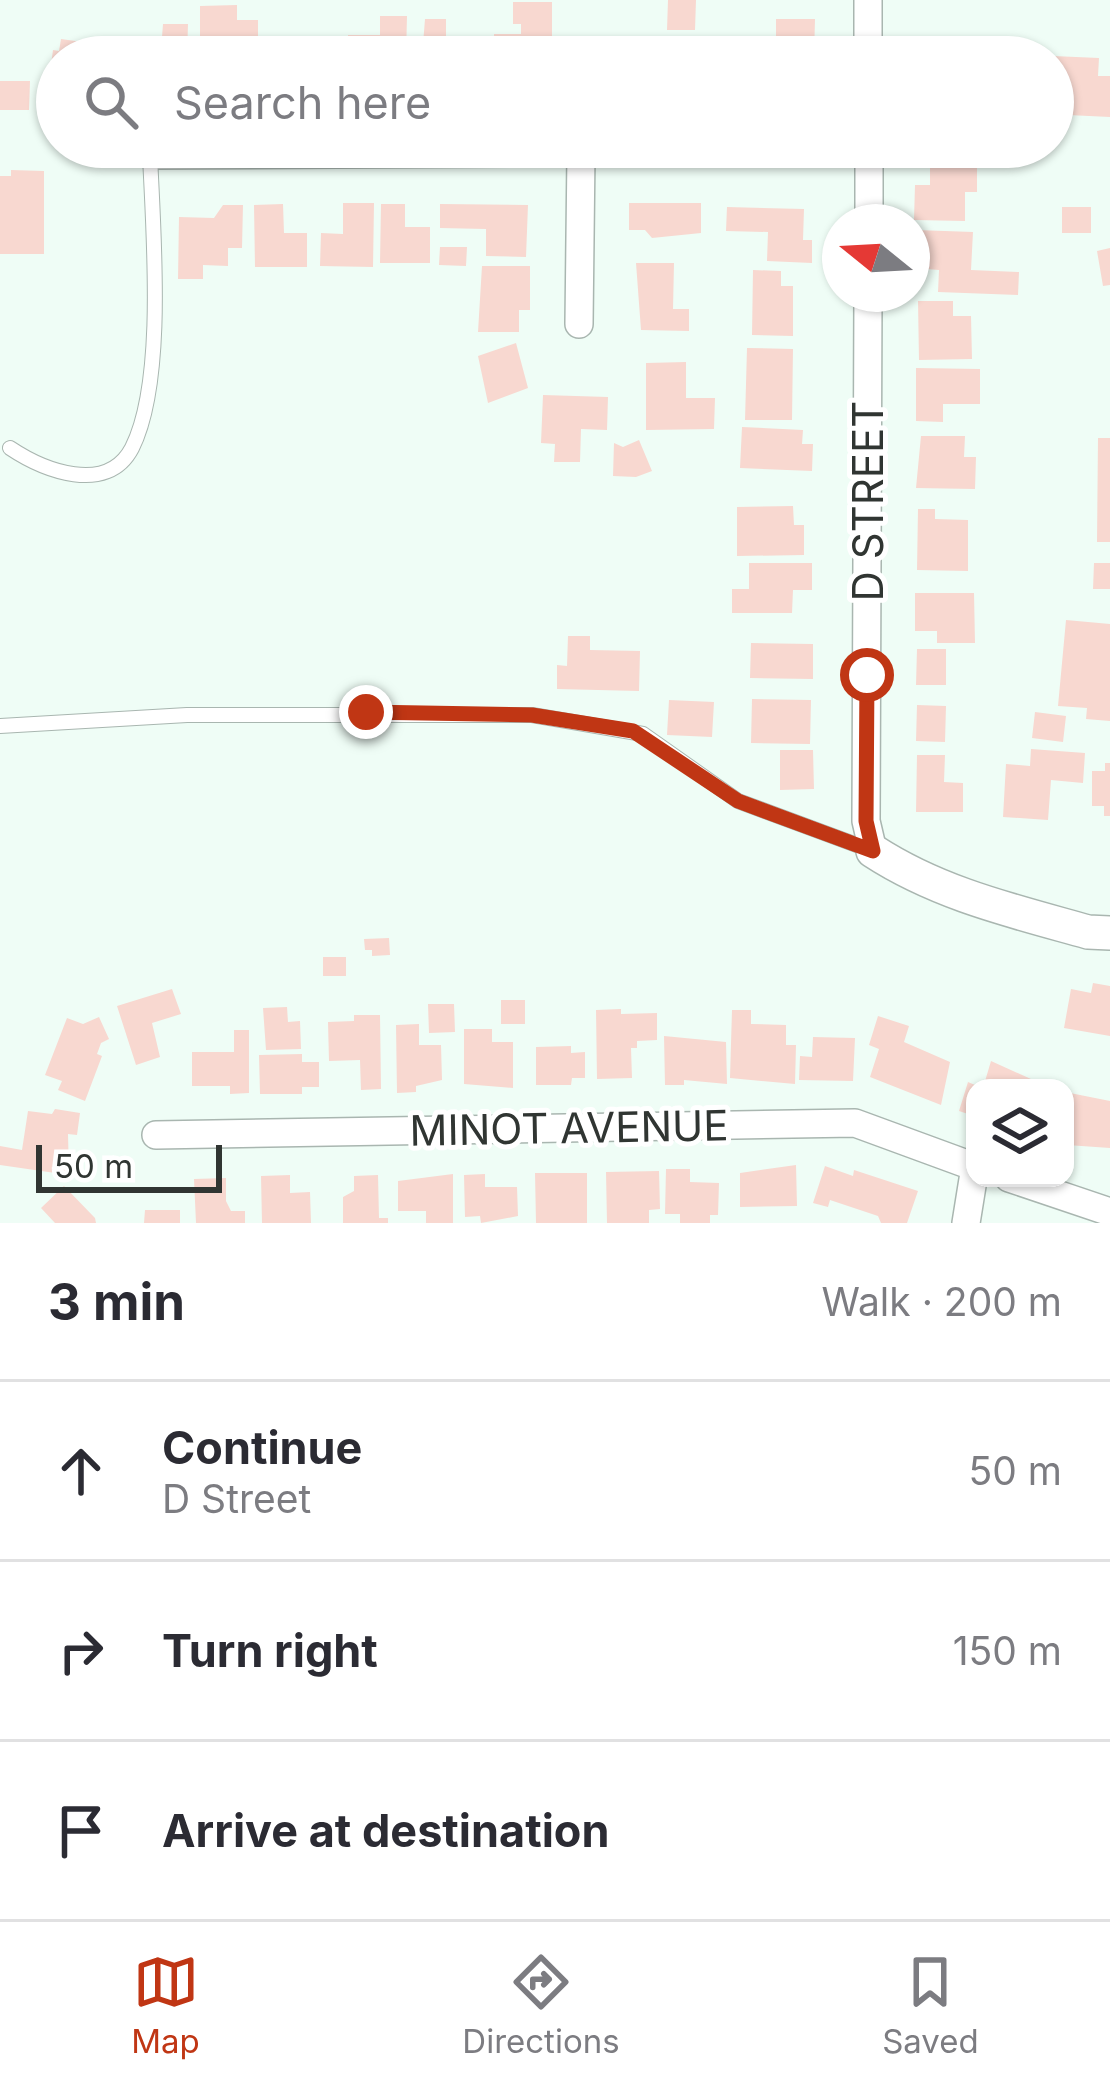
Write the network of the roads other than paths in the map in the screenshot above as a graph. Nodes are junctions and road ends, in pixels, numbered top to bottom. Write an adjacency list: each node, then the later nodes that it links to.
1 (868, 0): 2 (street)
2 (868, 36)
3 (150, 168): 9 (lane)
4 (581, 168): 8 (street)
5 (869, 168): 6 (street)
6 (869, 204)
7 (868, 312): 11 (street, D STREET)
8 (579, 324)
9 (10, 448)
10 (0, 726): 11 (lane)
11 (873, 851): 12 (street)
12 (1110, 933)
13 (156, 1135): 14 (street, MINOT AVENUE)
14 (966, 1164)
15 (972, 1187): 18 (street)
16 (1036, 1187): 17 (street)
17 (1110, 1212)
18 (966, 1223)

